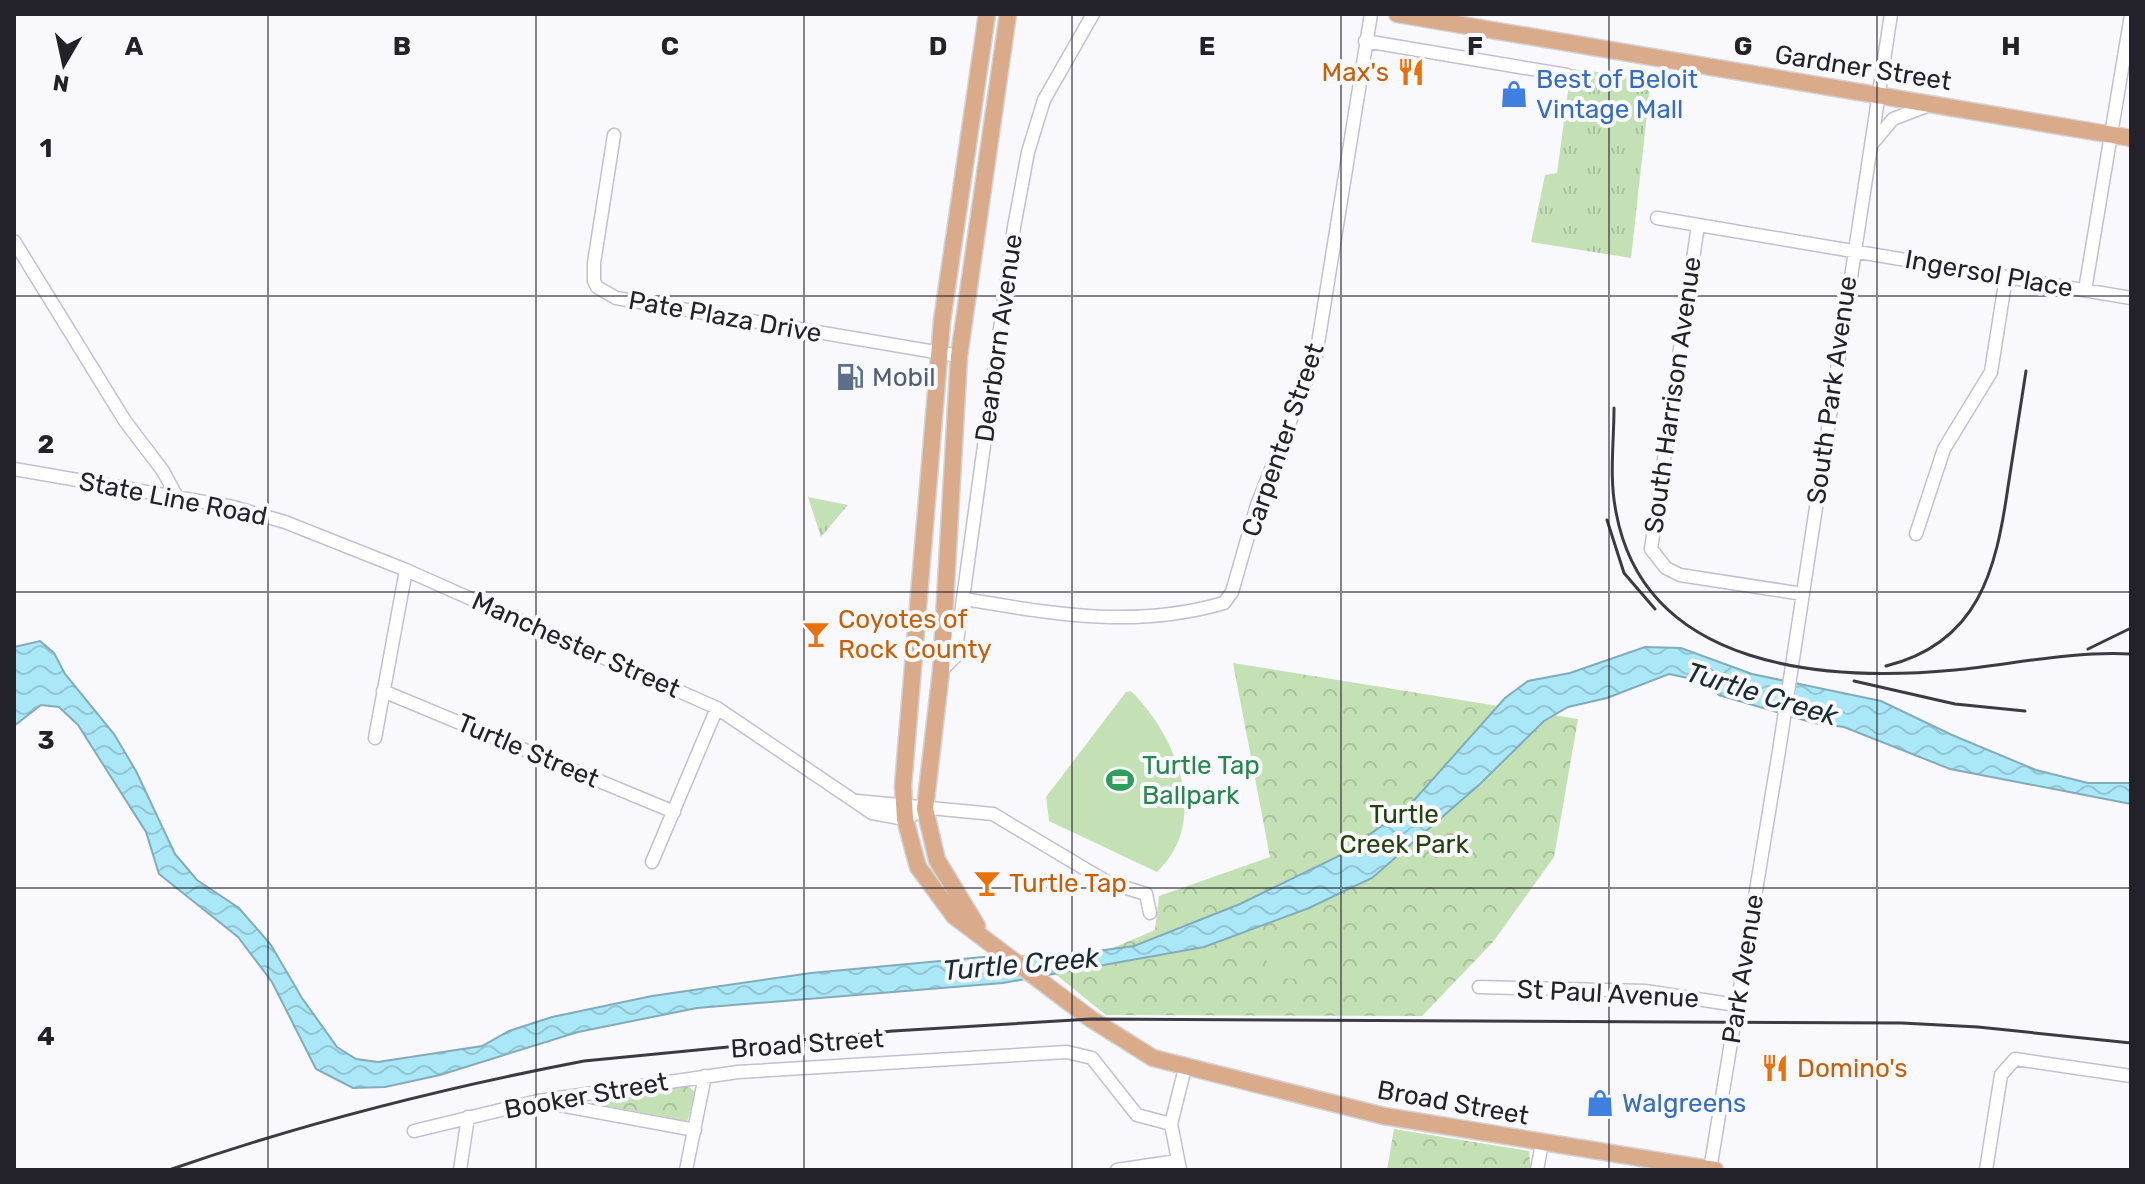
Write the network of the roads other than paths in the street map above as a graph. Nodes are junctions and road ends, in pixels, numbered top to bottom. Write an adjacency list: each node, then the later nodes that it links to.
1 (987, 14): 23 (main road)
2 (1008, 14): 24 (main road)
3 (1093, 14): 31 (street, Dearborn Avenue)
4 (1371, 14): 8 (street, Carpenter Street)
5 (1397, 14): 10 (main road, Gardner Street)
6 (1891, 14): 10 (street, South Park Avenue)
7 (2131, 15): 12 (street)
8 (1365, 41): 9 (street); 31 (street, Carpenter Street)
9 (1567, 75)
10 (1879, 94): 11 (main road, Gardner Street); 15 (street, South Park Avenue)
11 (1935, 104): 12 (main road, Gardner Street); 15 (street)
12 (2111, 134): 14 (main road, Gardner Street); 21 (street)
13 (614, 135): 23 (street, Pate Plaza Drive)
14 (2131, 138)
15 (1870, 147): 19 (street, South Park Avenue)
16 (1657, 218): 17 (street, Ingersol Place)
17 (1698, 225): 19 (street, Ingersol Place); 30 (street, South Harrison Avenue)
18 (14, 241): 26 (street)
19 (1852, 251): 20 (street, Ingersol Place); 30 (street, South Park Avenue)
20 (2006, 277): 21 (street, Ingersol Place); 28 (street)
21 (2085, 290): 22 (street, Ingersol Place)
22 (2131, 298)
23 (939, 353): 24 (street, Pate Plaza Drive); 38 (main road)
24 (959, 356): 32 (main road)
25 (14, 469): 26 (street, State Line Road)
26 (177, 497): 27 (street, State Line Road)
27 (285, 522): 29 (street, Manchester Street)
28 (1916, 534)
29 (406, 570): 33 (street); 34 (street, Manchester Street)
30 (1803, 594): 36 (street, South Park Avenue)
31 (964, 599): 32 (street, Dearborn Avenue)
32 (941, 671): 37 (main road)
33 (383, 691): 35 (street); 39 (street, Turtle Street)
34 (717, 708): 38 (street, Manchester Street); 39 (street)
35 (375, 738)
36 (1777, 767): 44 (street, Park Avenue)
37 (925, 809): 38 (street, Manchester Street); 41 (street, Manchester Street); 42 (main road)
38 (904, 811): 42 (main road)
39 (674, 812): 40 (street)
40 (652, 862)
41 (1150, 913)
42 (991, 943): 45 (main road, Broad Street)
43 (1479, 987): 44 (street, St Paul Avenue)
44 (1736, 1005): 59 (street, Park Avenue)
45 (1185, 1068): 50 (street); 53 (main road, Broad Street)
46 (705, 1076): 48 (street, Booker Street); 50 (street, Broad Street); 51 (street)
47 (2131, 1076): 60 (street)
48 (538, 1101): 49 (street, Booker Street); 51 (street)
49 (468, 1117): 52 (street, Booker Street); 55 (street)
50 (1171, 1124): 54 (street)
51 (695, 1130): 56 (street)
52 (414, 1131)
53 (1542, 1143): 58 (street); 59 (main road, Broad Street)
54 (1178, 1165): 57 (street)
55 (460, 1170)
56 (686, 1170)
57 (1117, 1170)
58 (1537, 1170)
59 (1711, 1170)
60 (1986, 1170)

